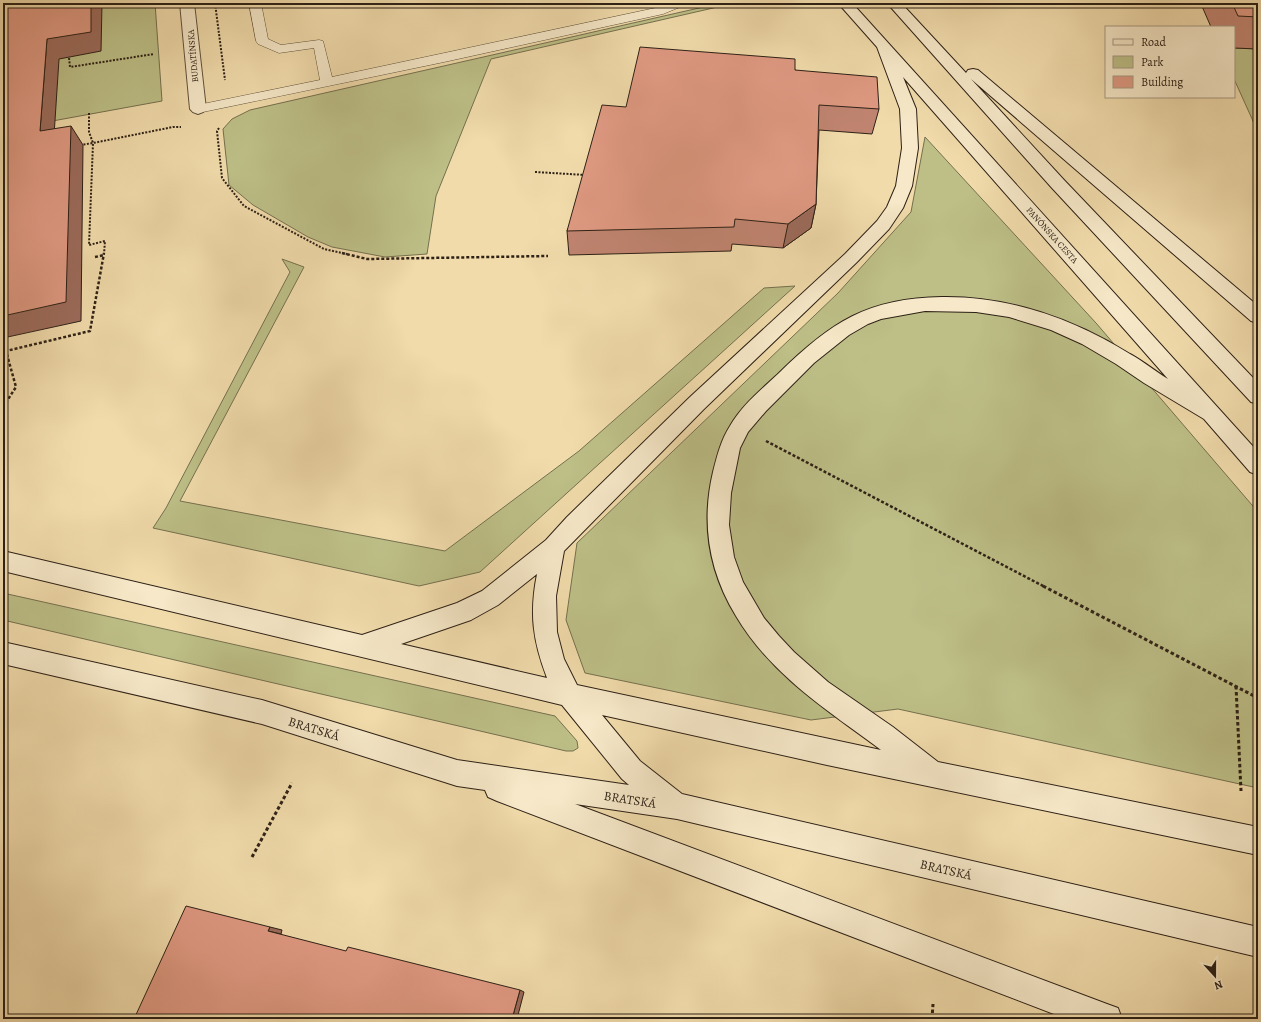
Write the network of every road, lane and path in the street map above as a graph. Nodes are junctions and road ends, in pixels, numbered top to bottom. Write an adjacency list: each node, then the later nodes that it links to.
1 (187, 3): 11 (main road, BUDATÍNSKA)
2 (255, 3): 10 (lane)
3 (681, 3): 10 (lane)
4 (845, 3): 7 (main road, PANÓNSKA CESTA)
5 (894, 3): 6 (main road)
6 (908, 18): 19 (main road); 21 (main road)
7 (883, 46): 23 (main road, PANÓNSKA CESTA); 26 (main road)
8 (154, 54): 9 (path)
9 (69, 58)
10 (327, 82): 11 (lane)
11 (198, 109)
12 (220, 126): 17 (path)
13 (78, 146): 16 (path)
14 (535, 172): 15 (path)
15 (591, 175)
16 (104, 255): 18 (path); 20 (path)
17 (548, 256)
18 (95, 257)
19 (1258, 316)
20 (5, 351): 22 (path)
21 (1258, 396)
22 (3, 407)
23 (1210, 413): 24 (main road); 25 (main road, PANÓNSKA CESTA)
24 (739, 428): 30 (path); 34 (main road)
25 (1258, 466)
26 (554, 547): 28 (main road); 31 (main road)
27 (3, 561): 28 (main road)
28 (362, 646): 31 (main road)
29 (3, 653): 33 (main road, BRATSKÁ)
30 (1236, 686): 32 (path); 36 (path)
31 (570, 696): 34 (main road); 37 (main road)
32 (1258, 698)
33 (457, 773): 37 (main road, BRATSKÁ); 43 (main road)
34 (935, 774): 38 (main road)
35 (292, 783): 39 (path)
36 (1241, 791)
37 (677, 806): 40 (main road, BRATSKÁ)
38 (1258, 841)
39 (252, 857)
40 (1258, 942)
41 (933, 1004): 42 (path)
42 (932, 1019)
43 (1107, 1019)

